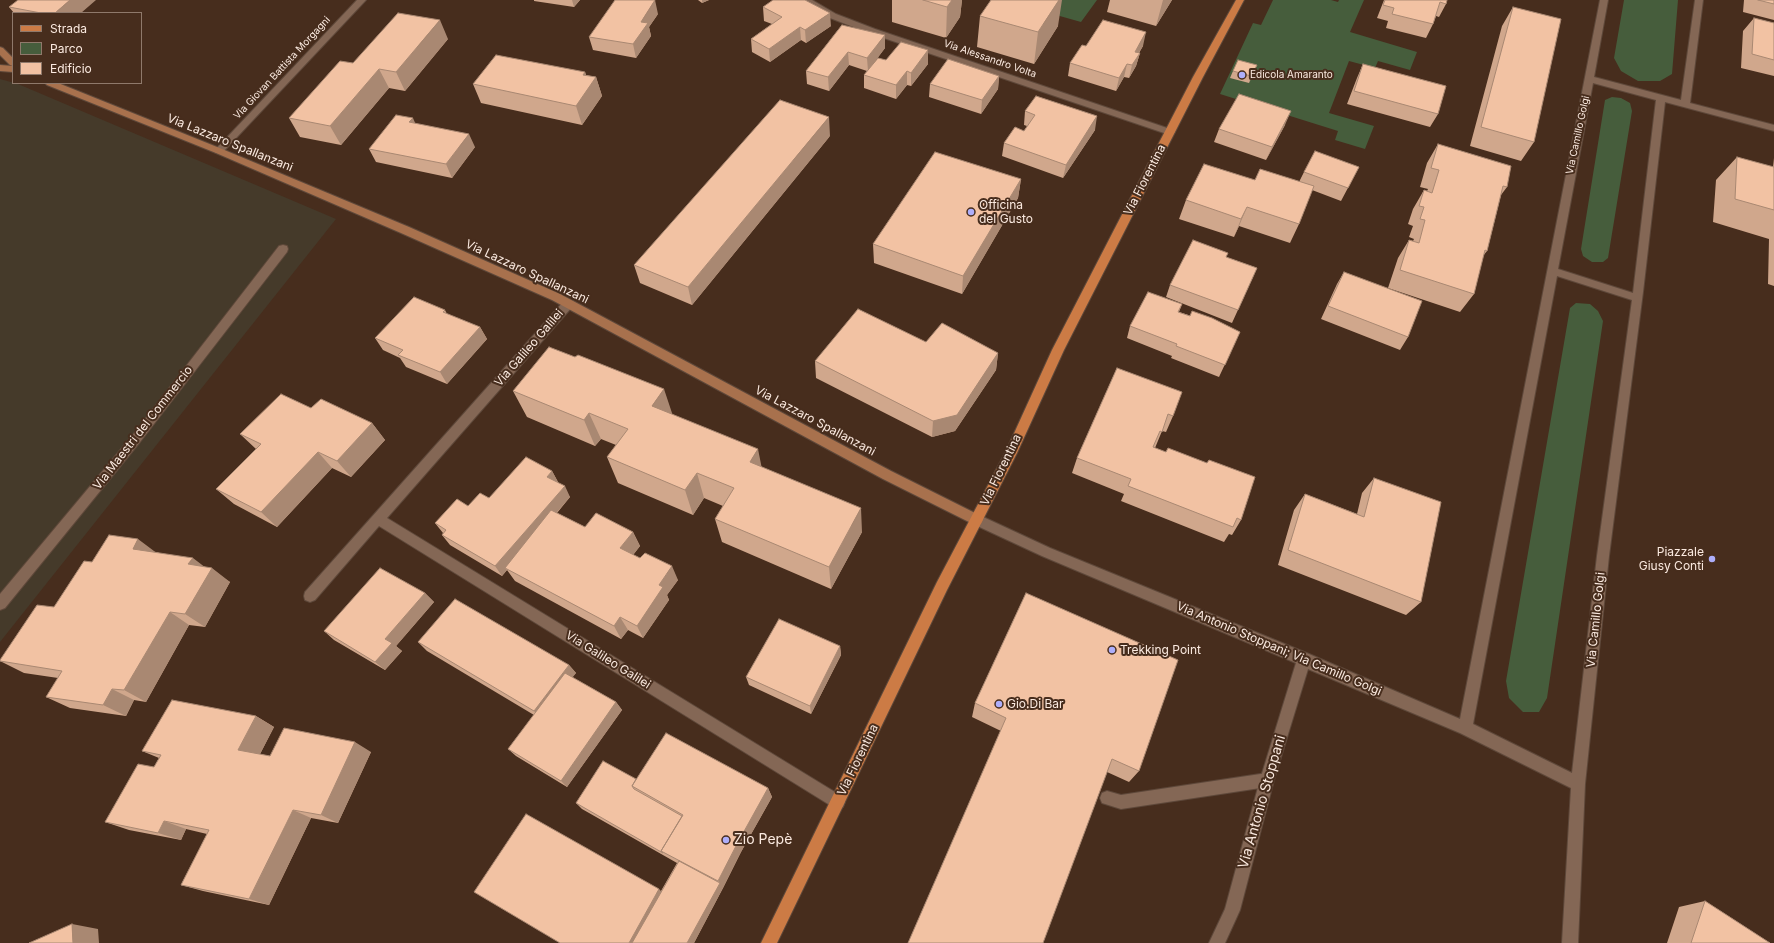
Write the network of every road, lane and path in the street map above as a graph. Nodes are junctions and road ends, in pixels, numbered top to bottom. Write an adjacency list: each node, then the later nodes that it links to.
1 (362, 0): 16 (street, Via Giovan Battista Morgagni)
2 (806, 0): 15 (street, Via Alessandro Volta)
3 (1240, 0): 15 (main road, Via Fiorentina)
4 (1604, 0): 10 (street, Via Camillo Golgi)
5 (1699, 0): 13 (street)
6 (0, 50): 7 (street)
7 (12, 62)
8 (0, 68): 9 (street)
9 (12, 70)
10 (1590, 79): 12 (street); 18 (street, Via Camillo Golgi)
11 (52, 84): 16 (street, Via Lazzaro Spallanzani)
12 (1661, 98): 13 (street); 19 (street, Via Camillo Golgi)
13 (1685, 105): 14 (street)
14 (1774, 128)
15 (1170, 132): 22 (main road, Via Fiorentina)
16 (219, 151): 20 (street, Via Lazzaro Spallanzani)
17 (283, 249): 24 (street, Via Maestri del Commercio)
18 (1553, 271): 19 (street); 26 (street, Via Camillo Golgi)
19 (1637, 298): 28 (street, Via Camillo Golgi)
20 (568, 304): 21 (street, Via Galileo Galilei); 22 (street, Via Lazzaro Spallanzani)
21 (378, 519): 23 (street, Via Galileo Galilei); 30 (street, Via Galileo Galilei)
22 (977, 520): 25 (street, Via Antonio Stoppani; Via Camillo Golgi); 30 (main road, Via Fiorentina)
23 (310, 596)
24 (0, 604)
25 (1304, 659): 26 (street, Via Antonio Stoppani; Via Camillo Golgi); 27 (street, Via Antonio Stoppani)
26 (1465, 728): 28 (street, Via Antonio Stoppani; Via Camillo Golgi)
27 (1267, 780): 29 (street); 32 (street, Via Antonio Stoppani)
28 (1578, 784): 33 (street, Via Camillo Golgi)
29 (1106, 798)
30 (838, 802): 31 (main road, Via Fiorentina)
31 (769, 943)
32 (1217, 943)
33 (1570, 943)

